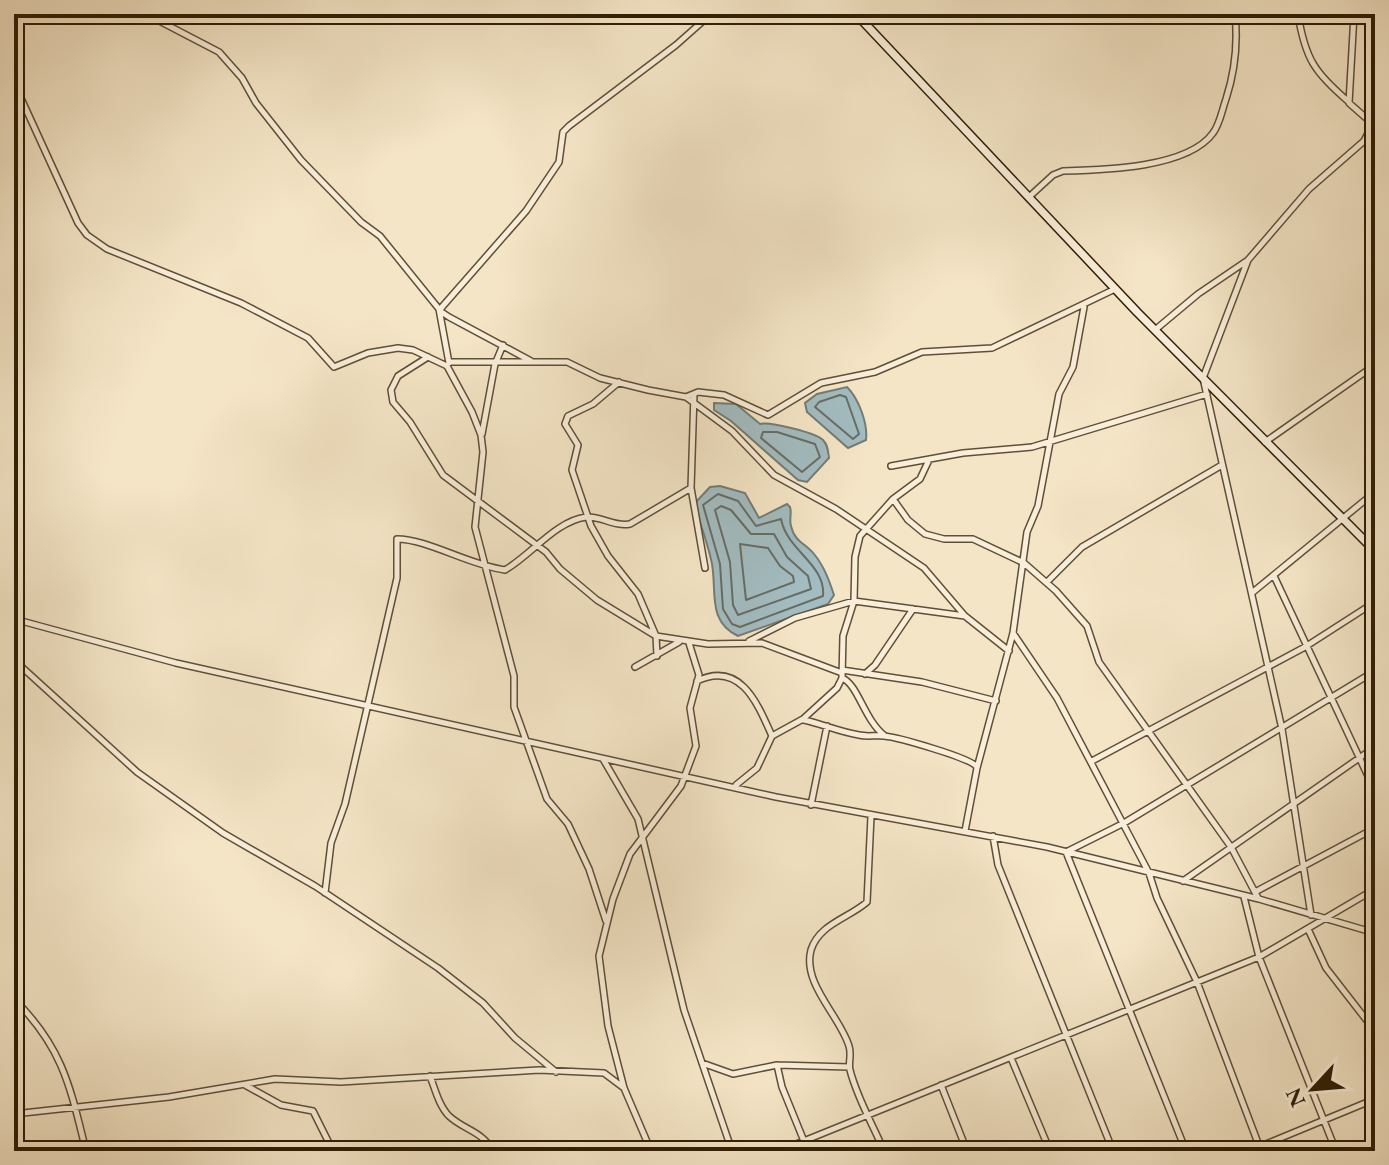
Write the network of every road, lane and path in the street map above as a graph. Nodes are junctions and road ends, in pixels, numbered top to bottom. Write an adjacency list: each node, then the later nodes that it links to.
1 (146, 14): 14 (street)
2 (711, 14): 14 (street)
3 (856, 14): 10 (main road)
4 (1235, 14): 10 (street)
5 (1298, 14): 8 (street)
6 (1354, 14): 8 (street)
7 (14, 83): 17 (street)
8 (1349, 103): 9 (street)
9 (1374, 124): 11 (street)
10 (1029, 197): 12 (main road)
11 (1248, 260): 15 (street); 22 (street)
12 (1115, 289): 13 (street); 15 (main road)
13 (1084, 306): 24 (street); 29 (street)
14 (440, 311): 16 (street); 19 (street)
15 (1155, 330): 22 (main road)
16 (503, 345): 18 (street); 20 (street)
17 (430, 357): 19 (street); 36 (street)
18 (534, 363): 20 (street); 23 (street)
19 (449, 364): 20 (street); 28 (street)
20 (495, 364): 28 (street)
21 (1375, 365): 30 (street)
22 (1203, 378): 25 (street); 30 (main road)
23 (619, 381): 26 (street); 38 (street)
24 (694, 394): 26 (street); 27 (street)
25 (1207, 394): 29 (street); 32 (street)
26 (686, 397): 27 (street)
27 (693, 402): 34 (street); 40 (street)
28 (481, 435): 36 (street)
29 (1053, 439): 31 (street); 43 (street)
30 (1265, 442): 39 (main road)
31 (928, 462): 33 (street); 37 (street)
32 (1222, 465): 47 (street); 48 (street)
33 (891, 466)
34 (691, 488): 38 (street); 45 (street)
35 (1375, 492): 39 (street)
36 (477, 498): 41 (street); 44 (street)
37 (893, 499): 40 (street); 43 (street)
38 (589, 517): 41 (street); 55 (street)
39 (1340, 517): 42 (main road); 46 (street)
40 (866, 529): 49 (street); 52 (street)
41 (540, 546): 44 (street); 55 (street)
42 (1375, 551)
43 (1024, 563): 47 (street); 54 (street)
44 (487, 567): 71 (street); 78 (street)
45 (705, 568)
46 (1274, 576): 48 (street); 59 (street)
47 (1047, 582): 75 (street)
48 (1253, 592): 64 (street)
49 (854, 601): 51 (street); 57 (street); 66 (street)
50 (1375, 602): 59 (street)
51 (913, 608): 52 (street); 67 (street)
52 (965, 616): 60 (street)
53 (14, 619): 71 (street)
54 (1013, 633): 60 (street); 82 (street)
55 (656, 636): 56 (street); 61 (street)
56 (679, 641): 58 (street); 61 (street)
57 (748, 642): 58 (street); 66 (street)
58 (689, 643): 68 (street)
59 (1305, 647): 64 (street); 69 (street)
60 (1009, 651): 70 (street)
61 (657, 656): 63 (street)
62 (14, 660): 103 (street)
63 (635, 667)
64 (1269, 667): 74 (street); 75 (street)
65 (1375, 671): 69 (street)
66 (842, 674): 67 (street); 72 (street); 77 (street)
67 (865, 674): 70 (street)
68 (697, 681): 76 (street); 84 (street)
69 (1332, 698): 74 (street); 81 (street)
70 (996, 701): 83 (street)
71 (369, 705): 78 (street); 103 (street)
72 (803, 719): 73 (street); 76 (street)
73 (827, 726): 77 (street); 89 (street)
74 (1282, 729): 86 (street); 88 (street)
75 (1150, 732): 82 (street); 86 (street)
76 (772, 736): 85 (street)
77 (886, 736): 83 (street)
78 (527, 741): 80 (street); 108 (street)
79 (1375, 747): 81 (street)
80 (603, 758): 84 (street); 94 (street)
81 (1360, 758): 87 (street); 88 (street)
82 (1092, 761): 91 (street)
83 (977, 768): 93 (street)
84 (685, 777): 85 (street); 94 (street)
85 (734, 786): 89 (street)
86 (1187, 786): 91 (street); 96 (street)
87 (1375, 791)
88 (1294, 803): 96 (street); 98 (street)
89 (811, 805): 90 (street)
90 (871, 816): 93 (street); 120 (street)
91 (1124, 823): 97 (street); 99 (street)
92 (1375, 828): 98 (street)
93 (965, 831): 95 (street)
94 (641, 835): 108 (street); 118 (street)
95 (993, 836): 97 (street); 116 (street)
96 (1231, 847): 100 (street); 102 (street)
97 (1066, 852): 99 (street); 114 (street)
98 (1306, 866): 102 (street); 106 (street)
99 (1149, 873): 100 (street); 112 (street)
100 (1183, 881): 104 (street)
101 (1375, 889): 107 (street)
102 (1255, 892): 105 (street)
103 (325, 893): 121 (street)
104 (1244, 896): 105 (street); 111 (street)
105 (1259, 899): 106 (street)
106 (1311, 915): 107 (street)
107 (1324, 918): 109 (street); 110 (street)
108 (606, 921): 125 (street)
109 (1308, 929): 111 (street); 115 (street)
110 (1375, 933)
111 (1259, 957): 112 (street); 130 (street)
112 (1197, 982): 114 (street); 132 (street)
113 (14, 999): 127 (street)
114 (1130, 1012): 116 (street); 144 (street)
115 (1374, 1027)
116 (1067, 1036): 117 (street); 143 (street)
117 (1011, 1058): 124 (street); 142 (street)
118 (702, 1063): 119 (street); 137 (street)
119 (777, 1065): 120 (street); 131 (street)
120 (849, 1067): 129 (street)
121 (556, 1072): 122 (street); 125 (street)
122 (430, 1076): 123 (street); 135 (street)
123 (244, 1084): 127 (street); 134 (street)
124 (941, 1085): 129 (street); 141 (street)
125 (624, 1088): 136 (street)
126 (1375, 1099): 130 (street)
127 (75, 1109): 128 (street); 133 (street)
128 (14, 1114)
129 (869, 1114): 131 (street); 140 (street)
130 (1322, 1121): 132 (street); 146 (street)
131 (804, 1141): 138 (street); 139 (street)
132 (1260, 1149): 145 (street)
133 (86, 1151)
134 (333, 1151)
135 (493, 1151)
136 (651, 1151)
137 (732, 1151)
138 (779, 1151)
139 (808, 1151)
140 (884, 1151)
141 (967, 1151)
142 (1050, 1151)
143 (1113, 1151)
144 (1186, 1151)
145 (1249, 1151)
146 (1336, 1151)

